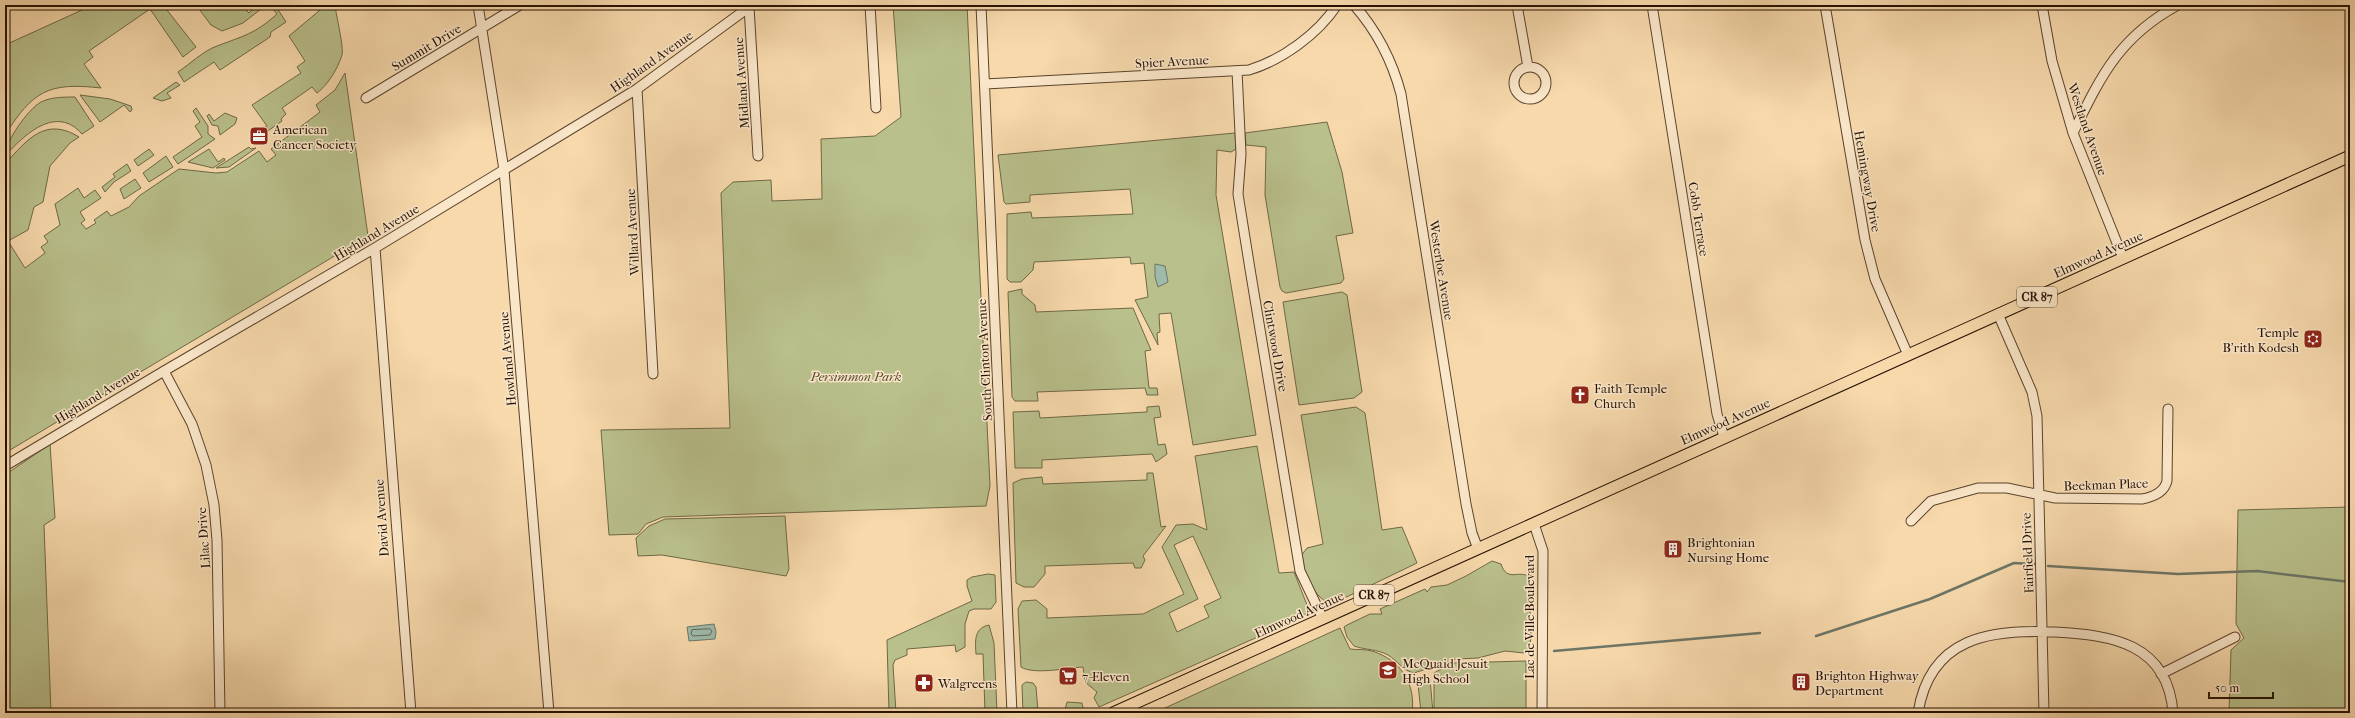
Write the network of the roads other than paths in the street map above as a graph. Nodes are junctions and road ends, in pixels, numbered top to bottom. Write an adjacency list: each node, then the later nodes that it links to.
1 (478, 5): 13 (street, Howland Avenue)
2 (520, 5): 13 (street, Summit Drive)
3 (870, 5): 19 (street)
4 (981, 5): 16 (street, South Clinton Avenue)
5 (1337, 5): 15 (street, Spier Avenue)
6 (1354, 5): 36 (street, Westerloe Avenue)
7 (1517, 5): 14 (street)
8 (1652, 5): 31 (street, Cobb Terrace)
9 (1825, 5): 27 (street, Hemingway Drive)
10 (2042, 5): 20 (street, Westland Avenue)
11 (2178, 5): 20 (street)
12 (750, 6): 17 (street, Highland Avenue); 21 (street, Midland Avenue)
13 (482, 28): 18 (street, Summit Drive); 23 (street, Howland Avenue)
14 (1528, 67)
15 (1237, 71): 16 (street, Spier Avenue); 37 (street, Clintwood Drive)
16 (985, 84): 44 (street, South Clinton Avenue)
17 (637, 89): 23 (street, Highland Avenue); 29 (street, Willard Avenue)
18 (366, 98)
19 (876, 108)
20 (2073, 133): 25 (street, Westland Avenue)
21 (758, 156)
22 (2350, 156): 25 (main road, Elmwood Avenue / CR 87)
23 (504, 170): 24 (street, Highland Avenue); 43 (street, Howland Avenue)
24 (375, 248): 28 (street, Highland Avenue); 42 (street, David Avenue)
25 (2123, 258): 26 (main road, Elmwood Avenue / CR 87)
26 (1998, 314): 27 (main road, Elmwood Avenue / CR 87); 33 (street, Fairfield Drive)
27 (1908, 355): 31 (main road, Elmwood Avenue / CR 87)
28 (164, 371): 32 (street, Highland Avenue); 41 (street, Lilac Drive)
29 (653, 374)
30 (2168, 409): 33 (street, Beekman Place)
31 (1724, 437): 35 (main road, Elmwood Avenue / CR 87)
32 (5, 466)
33 (2038, 494): 34 (street, Beekman Place); 38 (street, Fairfield Drive)
34 (1911, 520)
35 (1534, 524): 36 (main road, Elmwood Avenue / CR 87); 46 (street, Lac de Ville Boulevard)
36 (1478, 549): 37 (main road, Elmwood Avenue / CR 87)
37 (1323, 619): 45 (main road, Elmwood Avenue / CR 87)
38 (2042, 631): 40 (street); 47 (street); 48 (street, Fairfield Drive)
39 (2236, 637): 40 (street)
40 (2161, 674): 49 (street)
41 (220, 713)
42 (411, 713)
43 (549, 713)
44 (1012, 713)
45 (1113, 713)
46 (1542, 713)
47 (1918, 713)
48 (2044, 713)
49 (2173, 713)

